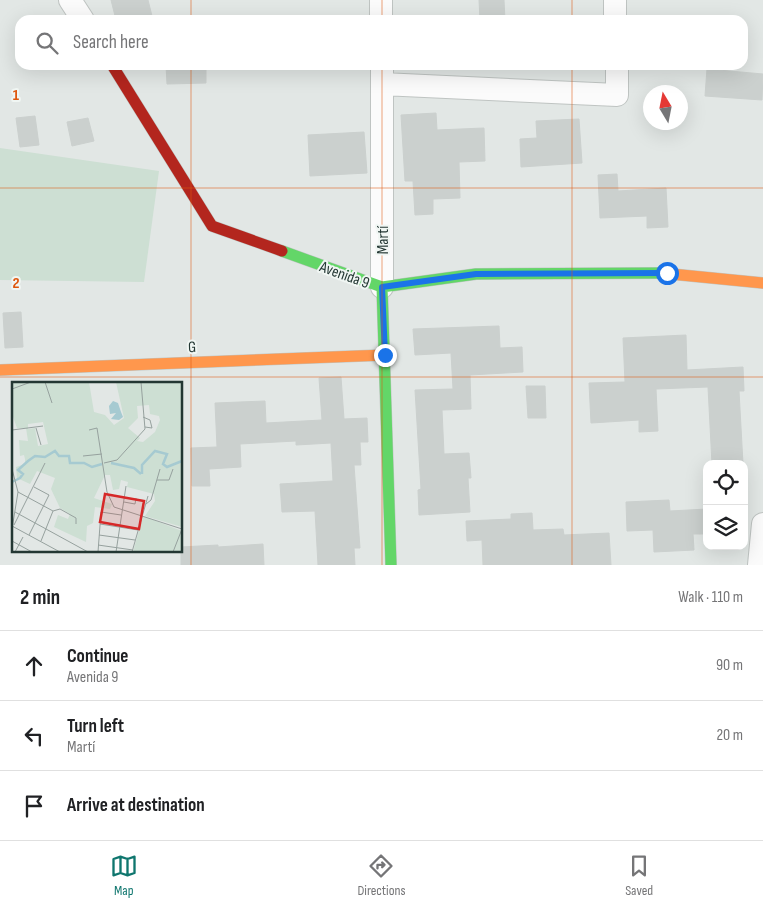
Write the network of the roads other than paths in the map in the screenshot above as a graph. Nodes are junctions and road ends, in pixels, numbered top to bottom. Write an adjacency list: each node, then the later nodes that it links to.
1 (70, 0): 4 (street)
2 (381, 0): 5 (street)
3 (615, 0): 6 (street)
4 (80, 15)
5 (381, 15)
6 (615, 15)
7 (115, 70): 11 (street, Avenida 9)
8 (616, 70): 9 (street)
9 (382, 75): 11 (street, Martí)
10 (763, 283): 11 (street, Avenida 9)
11 (382, 287): 12 (street, Martí)
12 (385, 355): 13 (street, G); 15 (street, Martí)
13 (0, 370)
14 (763, 524): 16 (street)
15 (391, 565)
16 (759, 565)

